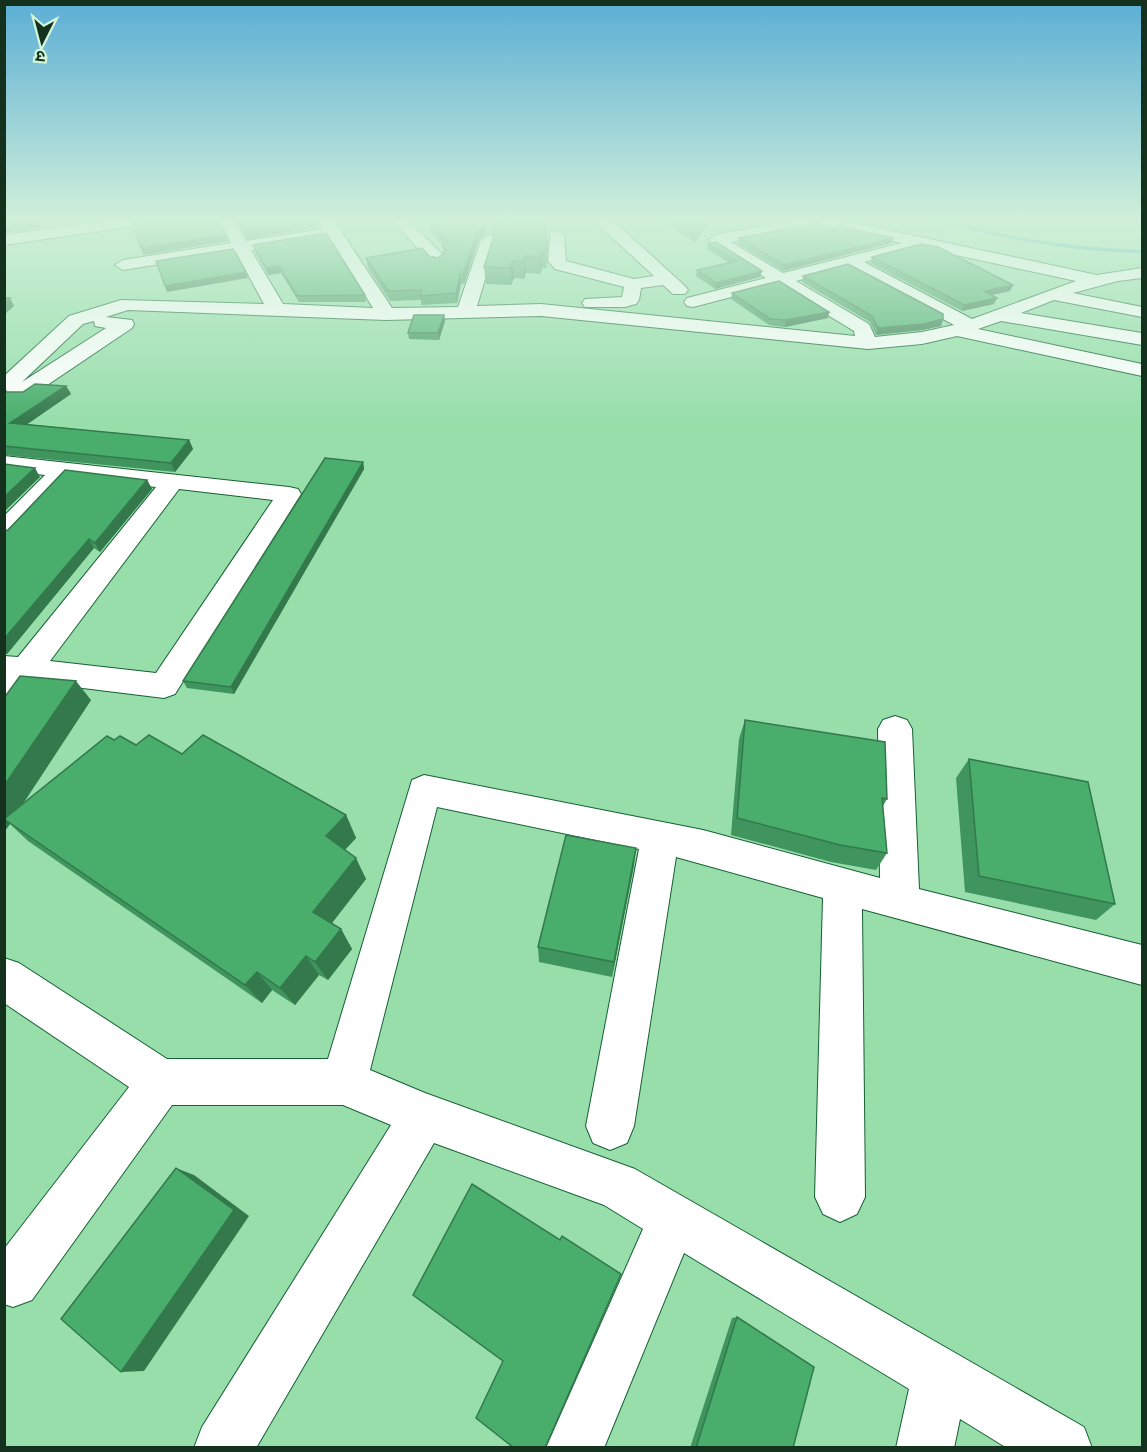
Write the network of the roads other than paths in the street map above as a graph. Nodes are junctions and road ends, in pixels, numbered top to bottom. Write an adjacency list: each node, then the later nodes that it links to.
1 (264, 287): 14 (street)
2 (368, 287): 15 (street)
3 (473, 287): 12 (street)
4 (632, 287): 12 (street)
5 (676, 287): 11 (street)
6 (750, 287): 11 (street)
7 (796, 287): 21 (street)
8 (892, 287): 19 (street)
9 (1079, 287): 10 (street)
10 (1054, 295): 13 (street); 16 (street)
11 (693, 302): 18 (street)
12 (467, 305): 15 (street); 18 (street)
13 (1141, 307): 20 (street)
14 (276, 310): 15 (street); 17 (street)
15 (386, 314)
16 (997, 314): 19 (street); 20 (street)
17 (76, 320): 23 (street); 24 (street)
18 (693, 324): 21 (street)
19 (962, 328): 21 (street); 22 (street)
20 (1139, 339): 22 (street)
21 (868, 343)
22 (1137, 369)
23 (4, 388)
24 (4, 402)
25 (4, 463): 26 (street)
26 (64, 469): 27 (street); 28 (street)
27 (173, 481): 29 (street); 29 (street)
28 (4, 532)
29 (16, 668): 30 (street)
30 (4, 698)
31 (895, 729): 34 (street)
32 (660, 838): 33 (street); 38 (street); 40 (street)
33 (843, 886): 34 (street); 41 (street)
34 (900, 902): 35 (street)
35 (1143, 965)
36 (4, 978): 37 (street)
37 (161, 1082): 38 (street); 43 (street)
38 (344, 1082): 39 (street)
39 (424, 1116): 42 (street); 45 (street)
40 (610, 1126)
41 (840, 1197)
42 (673, 1218): 44 (street); 46 (street)
43 (13, 1281)
44 (940, 1375): 47 (street); 48 (street)
45 (223, 1448)
46 (575, 1448)
47 (925, 1448)
48 (1063, 1448)

